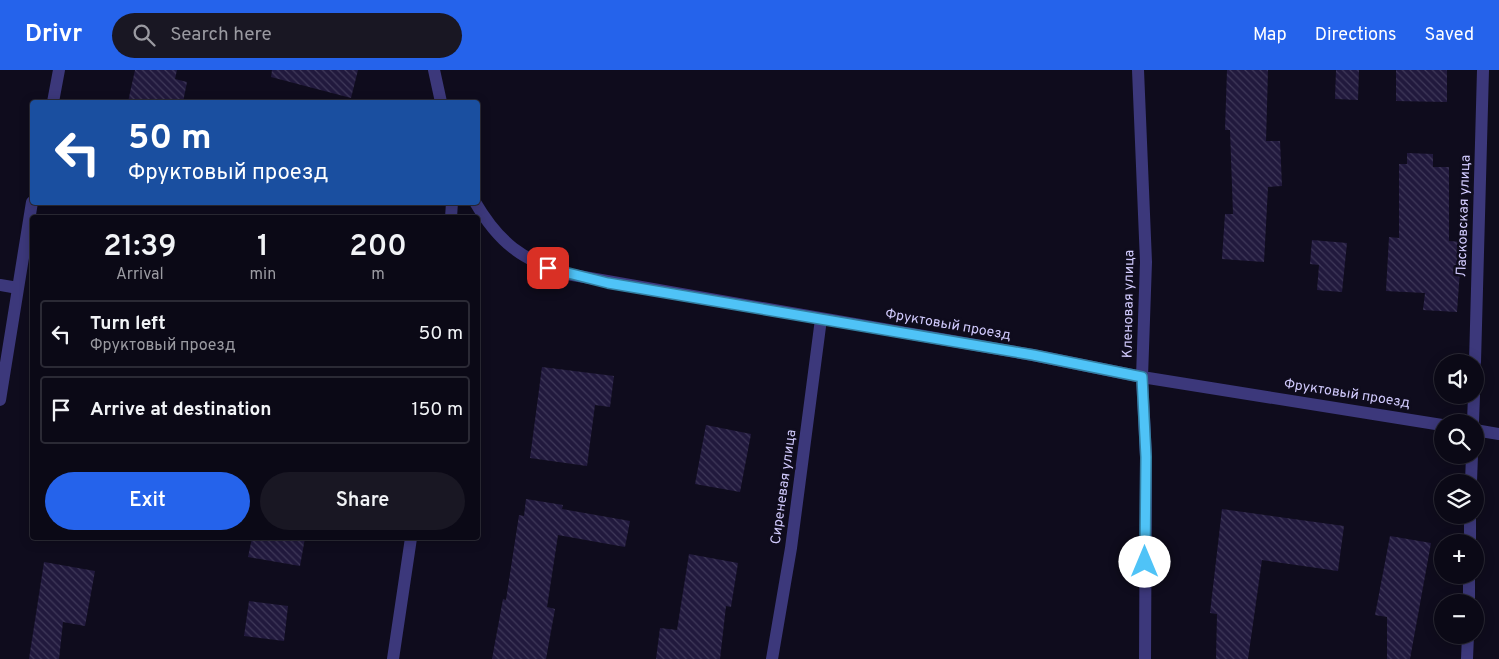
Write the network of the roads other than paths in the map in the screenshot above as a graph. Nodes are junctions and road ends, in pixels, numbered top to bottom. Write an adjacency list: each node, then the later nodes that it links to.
1 (60, 70): 5 (street)
2 (434, 70): 6 (street)
3 (1138, 70): 13 (street, Кленовая улица)
4 (1483, 70): 12 (street, Ласковская улица)
5 (53, 100)
6 (441, 100)
7 (32, 205): 10 (street)
8 (477, 205): 11 (street, Фруктовый проезд)
9 (0, 285): 10 (street)
10 (18, 288): 14 (street)
11 (821, 319): 13 (street, Фруктовый проезд); 21 (street, Сиреневая улица)
12 (1475, 354)
13 (1142, 377): 15 (street, Фруктовый проезд); 22 (street, Кленовая улица)
14 (0, 400)
15 (1434, 424)
16 (1484, 432): 17 (street)
17 (1499, 434)
18 (411, 540): 20 (street)
19 (1468, 644): 23 (street)
20 (393, 659)
21 (772, 659)
22 (1145, 659)
23 (1468, 659)

